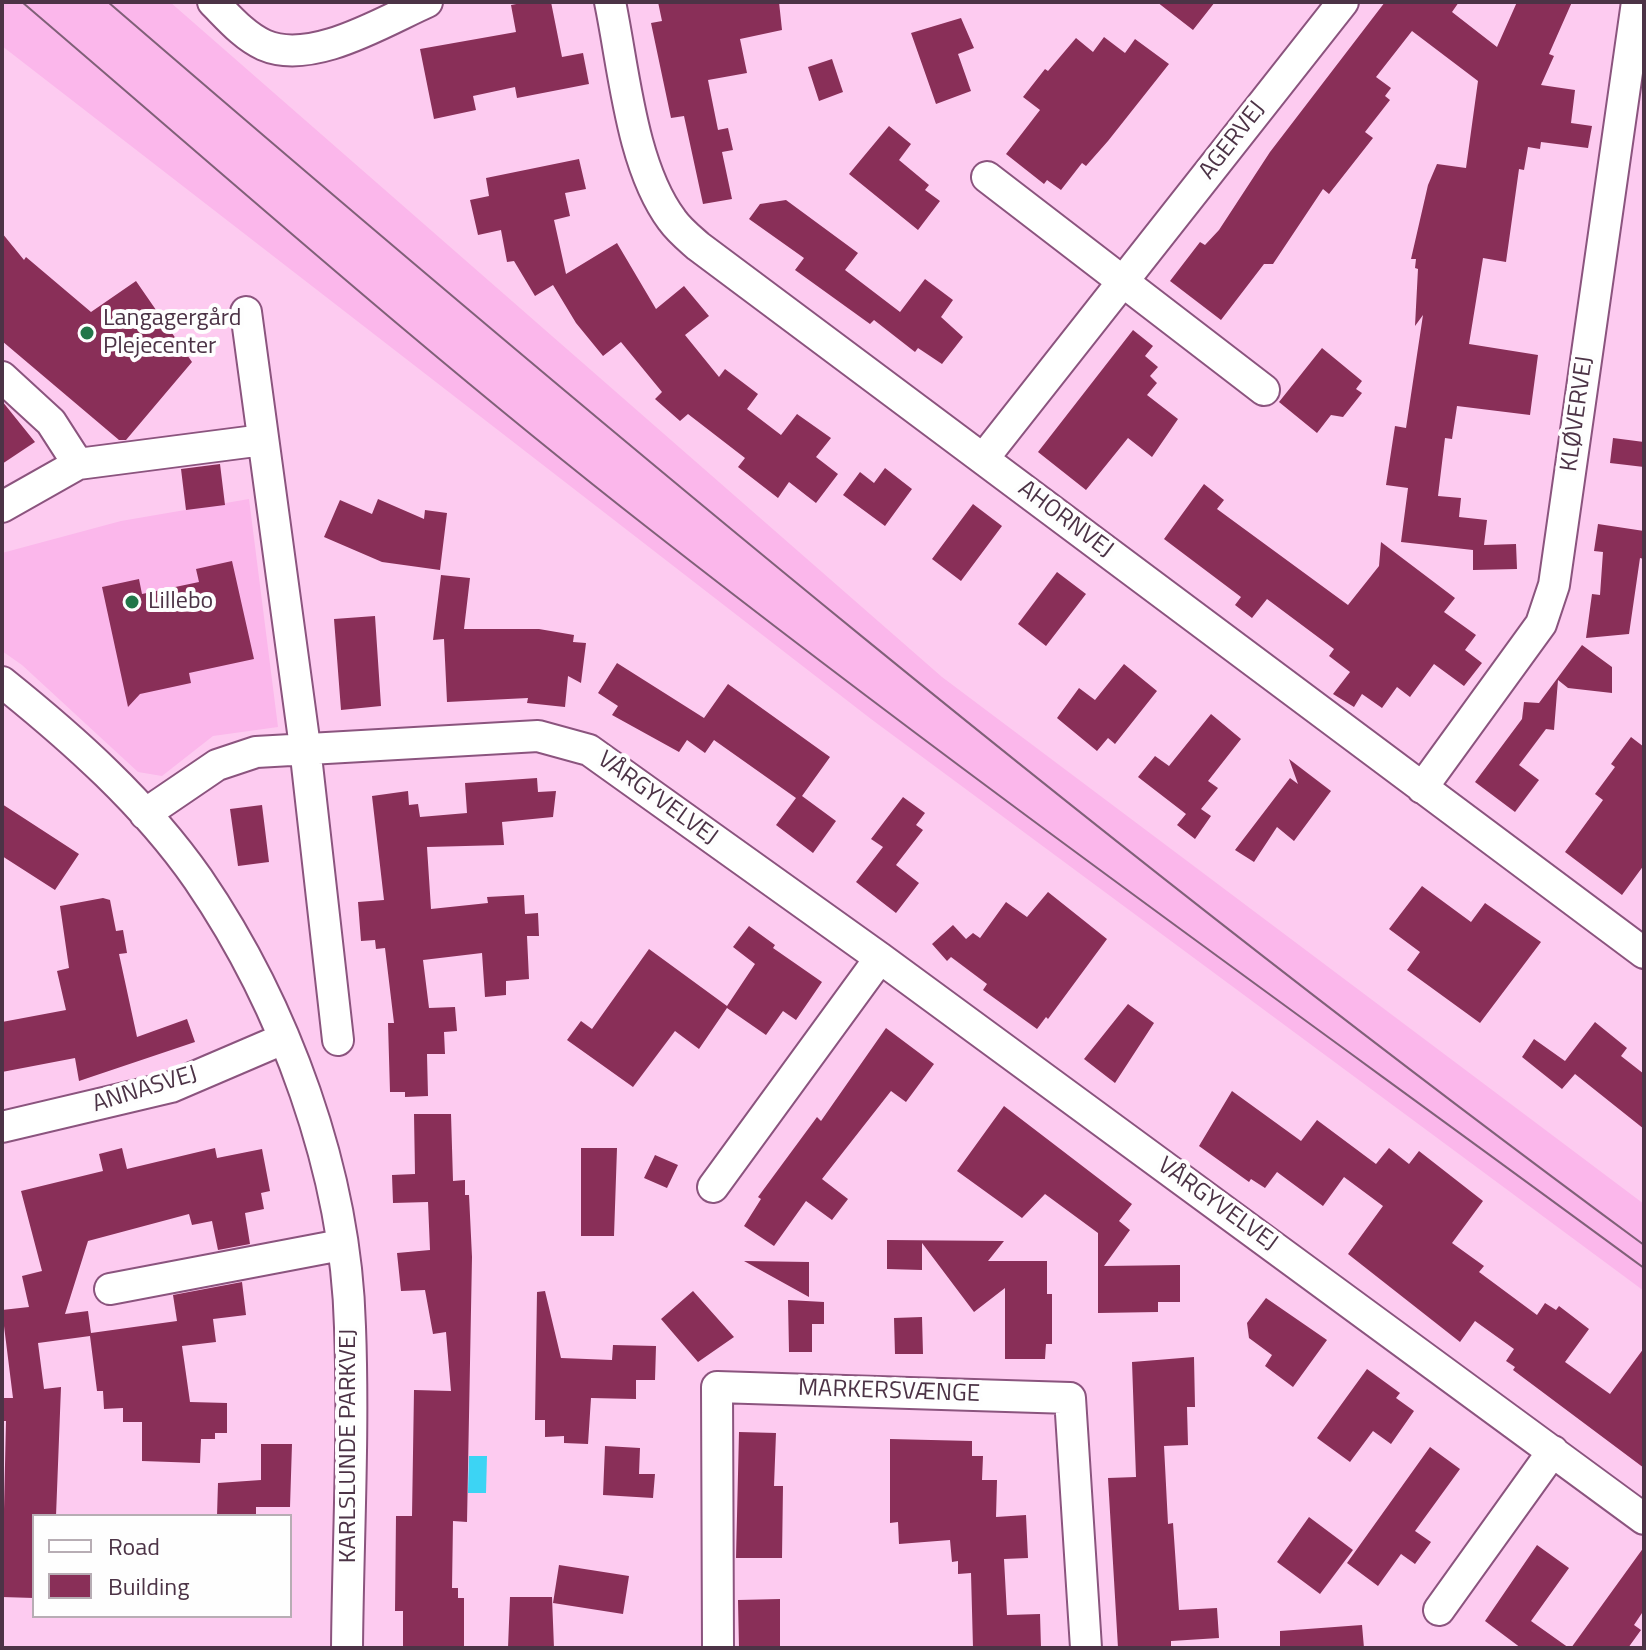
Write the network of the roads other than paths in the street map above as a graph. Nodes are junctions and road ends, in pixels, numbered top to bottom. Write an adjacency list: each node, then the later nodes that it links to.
1 (213, 2): 2 (street)
2 (427, 2)
3 (610, 2): 12 (street, AHORNVEJ)
4 (1343, 2): 7 (street, AGERVEJ)
5 (1637, 2): 17 (street, KLØVERVEJ)
6 (987, 177): 7 (street)
7 (1124, 279): 10 (street); 12 (street, AGERVEJ)
8 (246, 312): 11 (street)
9 (2, 377): 13 (street)
10 (1264, 390)
11 (263, 440): 13 (street); 16 (street)
12 (983, 459): 17 (street, AHORNVEJ)
13 (78, 464): 14 (street)
14 (2, 507)
15 (2, 682): 18 (street, KARLSLUNDE PARKVEJ)
16 (305, 747): 18 (street, VÅRGYVELVEJ); 20 (street, VÅRGYVELVEJ); 22 (street)
17 (1422, 788): 19 (street, AHORNVEJ)
18 (145, 814): 21 (street, KARLSLUNDE PARKVEJ)
19 (1644, 953)
20 (880, 958): 24 (street); 27 (street, VÅRGYVELVEJ)
21 (283, 1039): 23 (street, ANNASVEJ); 25 (street, KARLSLUNDE PARKVEJ)
22 (338, 1040)
23 (2, 1127)
24 (713, 1187)
25 (341, 1245): 26 (street); 30 (street, KARLSLUNDE PARKVEJ)
26 (110, 1289)
27 (1553, 1451): 28 (street, VÅRGYVELVEJ); 29 (street)
28 (1644, 1519)
29 (1439, 1610)
30 (347, 1648)
31 (718, 1648): 32 (street, MARKERSVÆNGE)
32 (1086, 1648)

